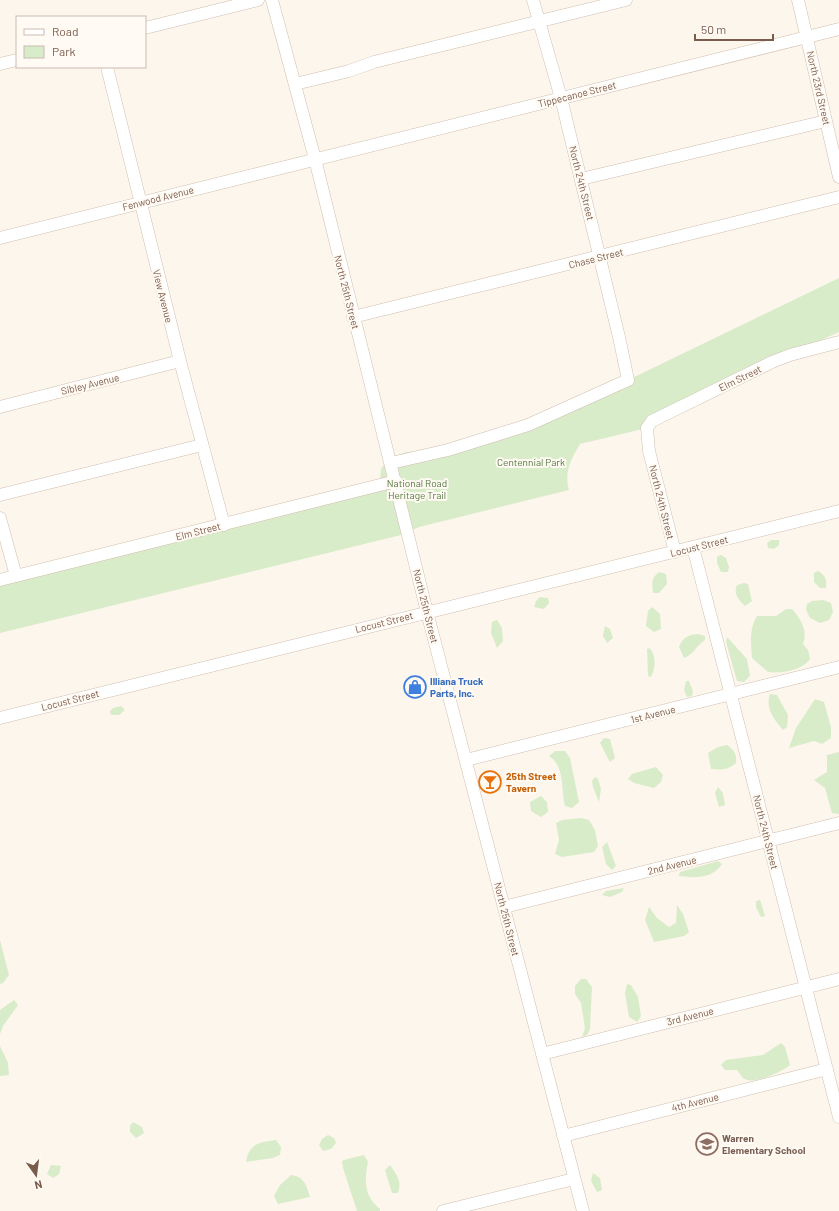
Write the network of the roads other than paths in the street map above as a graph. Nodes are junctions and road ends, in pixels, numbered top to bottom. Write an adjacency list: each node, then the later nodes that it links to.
1 (258, 0): 7 (street)
2 (272, 0): 13 (street, North 25th Street)
3 (534, 0): 6 (street, North 24th Street)
4 (626, 0): 6 (street)
5 (798, 0): 9 (street, North 23rd Street)
6 (540, 22): 13 (street); 14 (street, North 24th Street)
7 (146, 28)
8 (839, 29): 9 (street, Tippecanoe Street)
9 (807, 37): 14 (street, Tippecanoe Street); 15 (street, North 23rd Street)
10 (16, 60): 11 (street)
11 (0, 64)
12 (107, 68): 20 (street, View Avenue)
13 (295, 84): 16 (street, North 25th Street)
14 (562, 98): 16 (street, Tippecanoe Street); 18 (street, North 24th Street)
15 (826, 121): 17 (street, North 23rd Street); 18 (street)
16 (315, 159): 20 (street, Fenwood Avenue); 23 (street, North 25th Street)
17 (839, 177)
18 (581, 179): 22 (street, North 24th Street)
19 (839, 198): 22 (street, Chase Street)
20 (140, 203): 21 (street, Fenwood Avenue); 25 (street, View Avenue)
21 (0, 238)
22 (600, 258): 23 (street, Chase Street); 29 (street, North 24th Street)
23 (353, 317): 29 (street, North 25th Street)
24 (839, 342): 27 (street, Elm Street)
25 (180, 361): 26 (street, Sibley Avenue); 28 (street, View Avenue)
26 (0, 407)
27 (647, 428): 36 (street, North 24th Street)
28 (202, 445): 31 (street); 34 (street, View Avenue)
29 (391, 463): 30 (street, North 25th Street)
30 (396, 481): 34 (street, Elm Street); 39 (street, North 25th Street)
31 (0, 495)
32 (839, 511): 35 (street, Locust Street)
33 (0, 518): 37 (street)
34 (224, 525): 37 (street, Elm Street)
35 (693, 548): 36 (street, Locust Street); 41 (street, North 24th Street)
36 (675, 552): 39 (street, Locust Street)
37 (16, 576): 38 (street, Elm Street)
38 (0, 580)
39 (427, 612): 42 (street, Locust Street); 43 (street, North 25th Street)
40 (839, 667): 41 (street, 1st Avenue)
41 (730, 694): 43 (street, 1st Avenue); 45 (street, North 24th Street)
42 (0, 718)
43 (466, 760): 46 (street, North 25th Street)
44 (839, 823): 45 (street, 2nd Avenue)
45 (768, 841): 46 (street, 2nd Avenue); 48 (street, North 24th Street)
46 (504, 907): 49 (street, North 25th Street)
47 (839, 979): 48 (street, 3rd Avenue)
48 (806, 988): 49 (street, 3rd Avenue); 50 (street, North 24th Street)
49 (542, 1054): 52 (street, North 25th Street)
50 (826, 1069): 51 (street, North 24th Street); 52 (street, 4th Avenue)
51 (839, 1117)
52 (563, 1136): 53 (street, North 25th Street)
53 (574, 1179): 54 (street); 55 (street, North 25th Street)
54 (443, 1211)
55 (582, 1211)

